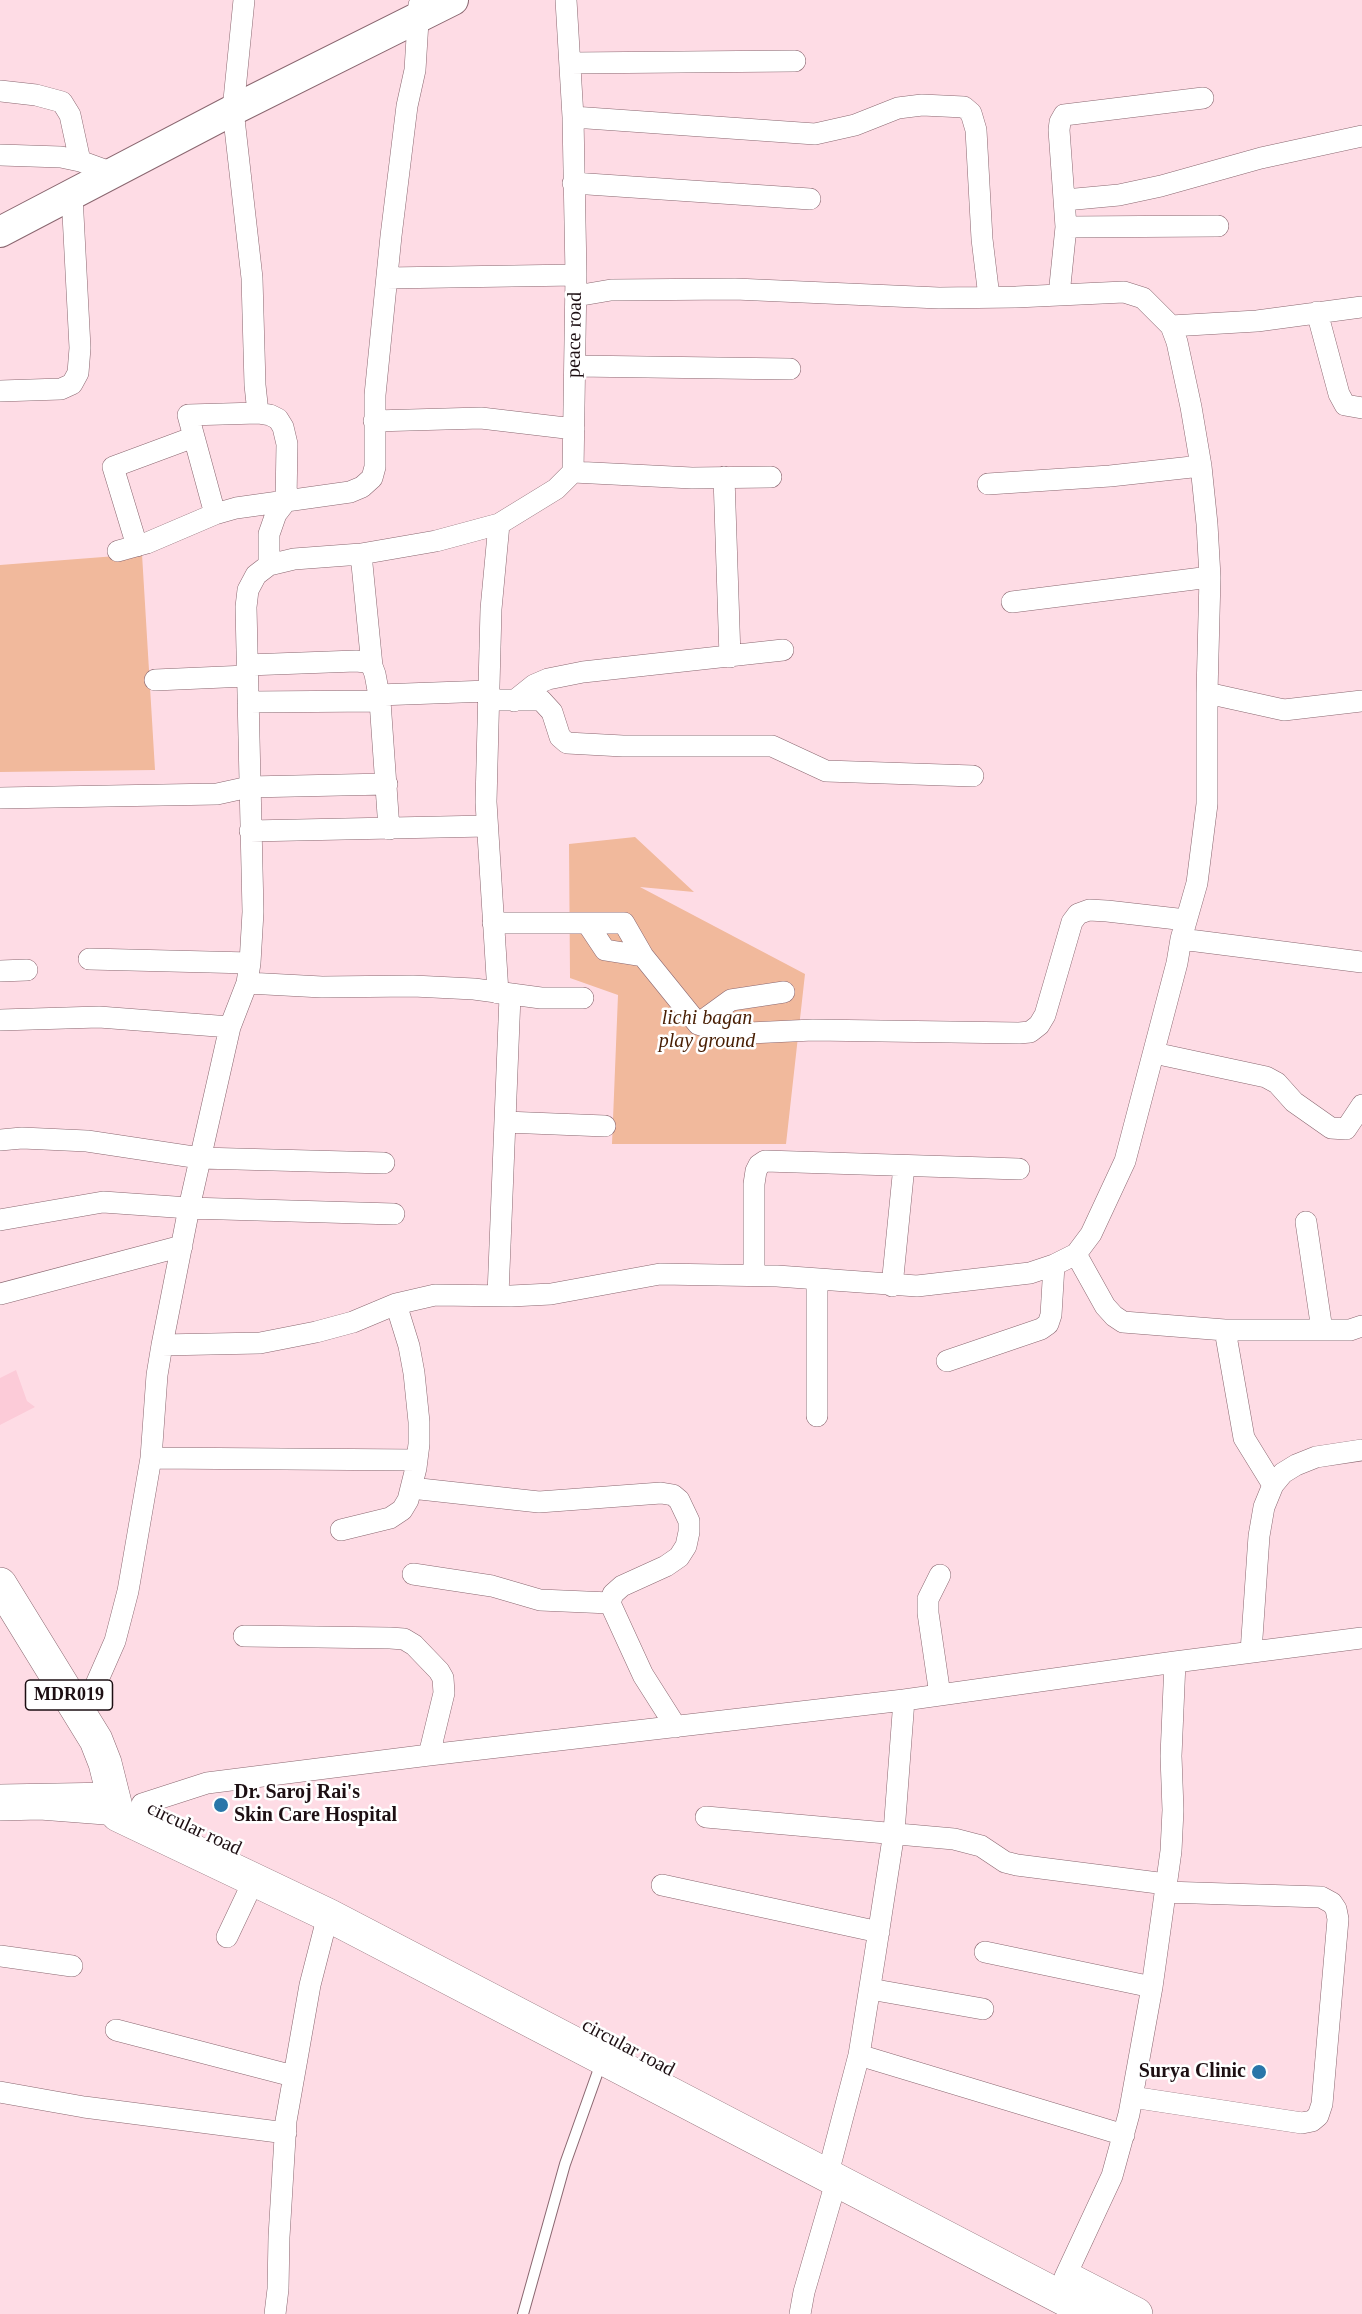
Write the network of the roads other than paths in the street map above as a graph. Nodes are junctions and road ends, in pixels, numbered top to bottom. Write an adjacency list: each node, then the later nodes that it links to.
1 (453, 0): 4 (main road)
2 (566, 0): 6 (street, peace road)
3 (239, 4): 9 (street)
4 (419, 8): 9 (main road); 23 (street)
5 (795, 61): 6 (street)
6 (570, 63): 10 (street, peace road)
7 (0, 91): 13 (street)
8 (1203, 98): 18 (street)
9 (233, 110): 14 (main road); 34 (street)
10 (573, 117): 15 (street, peace road); 26 (street)
11 (1362, 136): 18 (street)
12 (0, 155): 13 (street)
13 (80, 161): 14 (street)
14 (113, 173): 16 (main road)
15 (573, 183): 17 (street); 22 (street, peace road)
16 (72, 195): 21 (main road); 32 (street)
17 (810, 199)
18 (1065, 200): 20 (street)
19 (1218, 226): 20 (street)
20 (1066, 228): 24 (street)
21 (0, 232)
22 (576, 275): 23 (street); 25 (street, peace road)
23 (387, 278): 35 (street)
24 (1059, 295): 26 (street); 29 (street)
25 (576, 296): 26 (street); 30 (street, peace road)
26 (989, 297)
27 (1362, 307): 28 (street)
28 (1317, 312): 29 (street); 33 (street)
29 (1171, 326): 38 (street)
30 (576, 366): 31 (street); 36 (street, peace road)
31 (790, 369)
32 (0, 391)
33 (1362, 408)
34 (258, 413): 37 (street); 43 (street)
35 (374, 421): 36 (street); 43 (street)
36 (574, 429): 39 (street, peace road)
37 (194, 437): 44 (street); 44 (street)
38 (1201, 466): 42 (street); 48 (street)
39 (573, 472): 40 (street); 45 (street)
40 (724, 477): 41 (street); 51 (street)
41 (771, 477)
42 (988, 484)
43 (286, 501): 44 (street); 47 (street)
44 (215, 514)
45 (499, 524): 46 (street); 56 (street)
46 (361, 554): 47 (street); 52 (street)
47 (269, 565): 53 (street)
48 (1210, 577): 49 (street); 55 (street)
49 (1012, 602)
50 (783, 650): 51 (street)
51 (730, 657): 58 (street)
52 (372, 666): 53 (street); 57 (street)
53 (247, 671): 54 (street); 60 (street)
54 (155, 680)
55 (1207, 693): 59 (street); 70 (street)
56 (489, 696): 57 (street); 58 (street); 65 (street)
57 (379, 698): 60 (street); 62 (street)
58 (514, 701): 61 (street)
59 (1362, 701)
60 (248, 702): 63 (street)
61 (973, 776)
62 (387, 784): 63 (street); 66 (street)
63 (249, 787): 64 (street); 67 (street)
64 (0, 798)
65 (487, 826): 66 (street); 68 (street)
66 (389, 829): 67 (street)
67 (250, 831): 76 (street)
68 (493, 923): 69 (street); 78 (street)
69 (587, 923): 71 (street); 71 (street)
70 (1183, 930): 73 (street); 81 (street); 83 (street)
71 (643, 956): 81 (street)
72 (89, 959): 76 (street)
73 (1362, 962)
74 (27, 970): 75 (street)
75 (0, 971)
76 (249, 973): 78 (street); 82 (street)
77 (784, 992): 81 (street)
78 (504, 994): 79 (street); 85 (street)
79 (583, 998)
80 (0, 1020): 82 (street)
81 (698, 1024)
82 (231, 1027): 88 (street)
83 (1154, 1053): 84 (street); 97 (street)
84 (1362, 1105)
85 (505, 1122): 86 (street); 103 (street)
86 (605, 1126)
87 (0, 1140): 88 (street)
88 (201, 1158): 89 (street); 92 (street)
89 (384, 1163)
90 (904, 1166): 91 (street); 99 (street); 101 (street)
91 (1020, 1169)
92 (189, 1208): 93 (street); 94 (street); 96 (street)
93 (394, 1214)
94 (0, 1220)
95 (1306, 1222): 107 (street)
96 (182, 1246): 102 (street); 108 (street)
97 (1076, 1254): 98 (street); 106 (street)
98 (1054, 1265): 101 (street); 109 (street)
99 (754, 1275): 100 (street); 103 (street)
100 (817, 1279): 101 (street); 110 (street)
101 (892, 1286)
102 (0, 1294)
103 (498, 1295): 104 (street)
104 (396, 1304): 108 (street); 113 (street)
105 (1362, 1326): 107 (street)
106 (1225, 1330): 107 (street); 114 (street)
107 (1322, 1330)
108 (162, 1345): 112 (street)
109 (947, 1361)
110 (818, 1416)
111 (1362, 1450): 114 (street)
112 (151, 1458): 113 (street); 127 (street)
113 (417, 1460): 115 (street)
114 (1273, 1485): 123 (street)
115 (411, 1488): 116 (street); 120 (street)
116 (341, 1530)
117 (413, 1574): 120 (street)
118 (940, 1575): 125 (street)
119 (0, 1584): 127 (main road, circular road / MDR019)
120 (610, 1603): 128 (street)
121 (243, 1636): 129 (street)
122 (1362, 1638): 123 (street)
123 (1251, 1652): 124 (street)
124 (1175, 1662): 125 (street); 137 (street)
125 (940, 1695): 126 (street)
126 (904, 1700): 128 (street); 134 (street)
127 (82, 1716): 131 (main road, circular road / MDR019)
128 (676, 1726): 129 (street)
129 (429, 1755): 131 (street)
130 (0, 1795): 131 (street)
131 (125, 1804): 132 (street); 135 (main road, circular road); 155 (main road, circular road)
132 (0, 1810)
133 (706, 1817): 134 (street)
134 (894, 1832): 137 (street); 139 (street)
135 (254, 1880): 138 (main road, circular road); 140 (street)
136 (662, 1885): 139 (street)
137 (1166, 1888): 144 (street); 152 (street)
138 (328, 1915): 149 (main road, circular road); 150 (street)
139 (879, 1932): 145 (street)
140 (227, 1937)
141 (985, 1952): 144 (street)
142 (0, 1956): 143 (street)
143 (72, 1965)
144 (1152, 1987): 152 (street)
145 (870, 1989): 146 (street); 148 (street)
146 (982, 2008)
147 (116, 2030): 150 (street)
148 (859, 2055): 154 (street); 155 (street)
149 (602, 2060): 155 (main road, circular road); 159 (lane)
150 (293, 2076): 153 (street)
151 (0, 2092): 153 (street)
152 (1132, 2097): 154 (street)
153 (286, 2133): 158 (street)
154 (1124, 2135): 156 (street)
155 (831, 2171): 156 (main road, circular road); 157 (main road, circular road); 160 (street)
156 (1065, 2277): 161 (main road, circular road)
157 (1084, 2312)
158 (275, 2314)
159 (524, 2314)
160 (800, 2314)
161 (1136, 2314)

